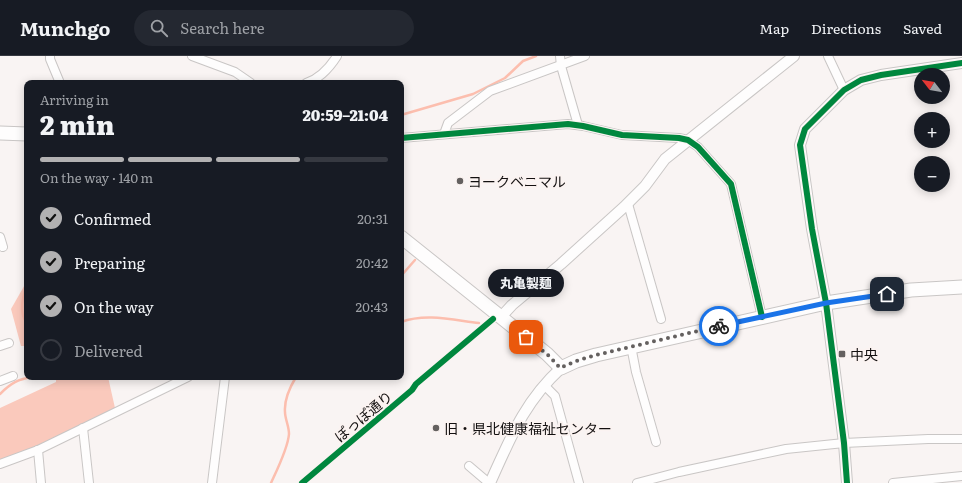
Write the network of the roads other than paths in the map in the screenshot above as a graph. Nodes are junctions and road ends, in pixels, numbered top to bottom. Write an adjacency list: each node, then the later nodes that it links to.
1 (50, 56): 10 (street)
2 (192, 56): 11 (street)
3 (560, 56): 9 (street)
4 (585, 56): 9 (street)
5 (794, 56): 19 (street)
6 (828, 56): 13 (street)
7 (333, 58): 12 (street)
8 (962, 63): 13 (street)
9 (561, 66): 14 (street); 17 (street)
10 (59, 80)
11 (247, 80)
12 (314, 80)
13 (844, 90): 25 (street)
14 (578, 125): 17 (street); 19 (street)
15 (0, 133): 16 (main road)
16 (24, 134)
17 (444, 134): 18 (street)
18 (404, 138)
19 (688, 140): 20 (street); 27 (street)
20 (628, 204): 26 (street); 28 (street)
21 (0, 237): 23 (street)
22 (404, 239): 26 (main road)
23 (3, 247)
24 (962, 287): 25 (main road)
25 (826, 303): 27 (main road); 41 (street)
26 (501, 317): 32 (main road)
27 (762, 317): 31 (main road)
28 (661, 319)
29 (9, 343): 30 (street)
30 (0, 346)
31 (631, 346): 32 (main road); 40 (street)
32 (560, 368): 37 (street)
33 (13, 376): 36 (street)
34 (182, 380): 38 (street)
35 (225, 380): 49 (street)
36 (0, 381)
37 (544, 385): 50 (street); 51 (street)
38 (83, 428): 42 (street); 48 (street)
39 (962, 439): 41 (street)
40 (656, 442)
41 (844, 443): 52 (street); 53 (street)
42 (38, 450): 43 (street); 47 (street)
43 (0, 464)
44 (469, 466): 50 (street)
45 (962, 476): 46 (street)
46 (950, 480): 54 (street)
47 (41, 483)
48 (89, 483)
49 (212, 483)
50 (490, 483)
51 (579, 483)
52 (637, 483)
53 (847, 483)
54 (893, 483)

